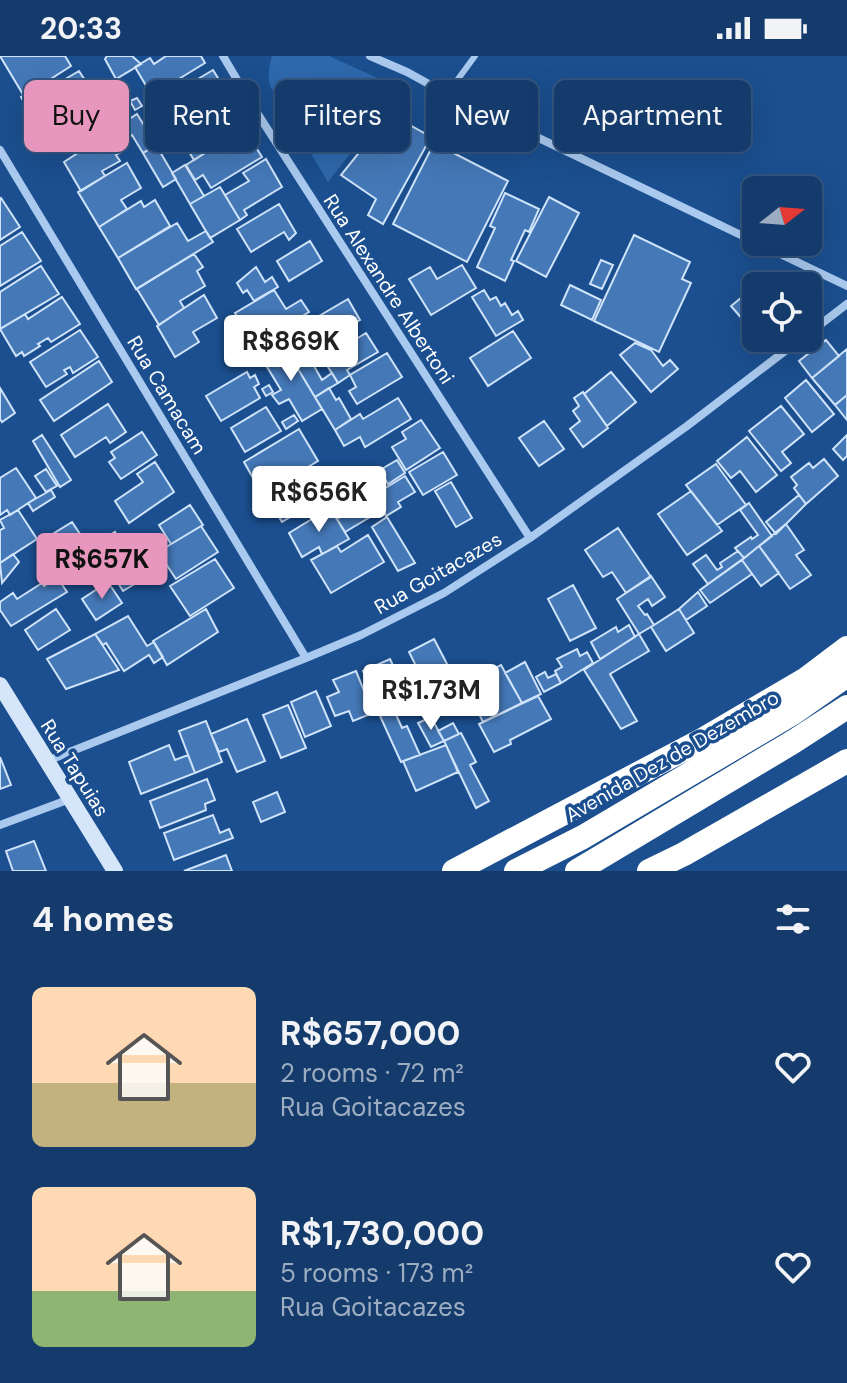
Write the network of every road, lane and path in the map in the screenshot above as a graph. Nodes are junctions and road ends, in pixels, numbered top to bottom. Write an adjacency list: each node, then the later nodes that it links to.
1 (223, 56): 12 (street, Rua Alexandre Albertoni)
2 (370, 56): 5 (street)
3 (475, 56): 4 (lane)
4 (457, 80)
5 (426, 82)
6 (538, 138): 8 (street)
7 (0, 150): 14 (street, Rua Camacam)
8 (847, 286)
9 (847, 304): 10 (street)
10 (822, 323)
11 (784, 352): 12 (street, Rua Goitacazes)
12 (530, 538): 14 (street, Rua Goitacazes)
13 (847, 648): 23 (highway)
14 (306, 658): 18 (street, Rua Goitacazes)
15 (847, 675): 24 (highway, Avenida Dez de Dezembro)
16 (0, 685): 18 (street, Rua Tapuias)
17 (847, 707): 25 (highway)
18 (47, 761): 20 (street, Rua Tapuias)
19 (847, 761): 26 (highway)
20 (70, 799): 21 (street); 22 (street, Rua Tapuias)
21 (0, 825)
22 (115, 871)
23 (454, 871)
24 (516, 871)
25 (577, 871)
26 (649, 871)

